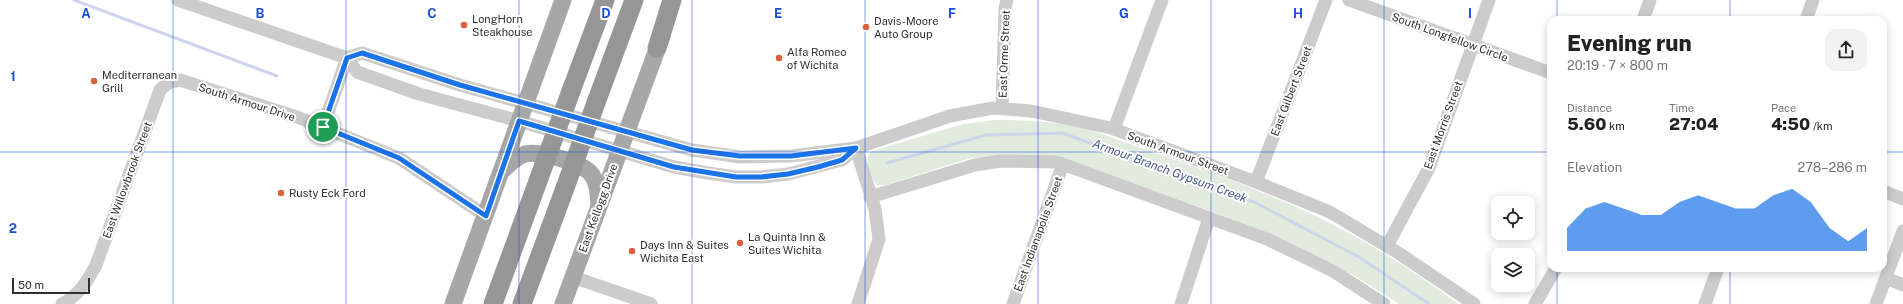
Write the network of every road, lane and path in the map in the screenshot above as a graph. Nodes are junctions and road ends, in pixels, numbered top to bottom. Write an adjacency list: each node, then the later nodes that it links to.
1 (178, 0): 18 (street)
2 (563, 0): 21 (main road)
3 (605, 0): 48 (highway, bridge)
4 (634, 0): 49 (highway, bridge)
5 (672, 0): 17 (highway)
6 (676, 0): 17 (main road, East Kellogg Drive)
7 (1007, 0): 22 (street, East Orme Street)
8 (1162, 0): 25 (street)
9 (1326, 0): 31 (street, East Gilbert Street)
10 (1349, 0): 16 (street, South Longfellow Circle)
11 (1489, 0): 16 (street, East Morris Street)
12 (1650, 0): 14 (street)
13 (1813, 0): 15 (street)
14 (1644, 16)
15 (1807, 16)
16 (1472, 45): 19 (street, South Longfellow Circle); 39 (street, East Morris Street)
17 (657, 48): 26 (main road, East Kellogg Drive)
18 (347, 58): 21 (street, South Armour Street); 23 (street, South Armour Street); 24 (street)
19 (1547, 72)
20 (158, 95): 24 (street, South Armour Drive); 46 (street, East Willowbrook Street)
21 (526, 103): 23 (main road); 26 (street, South Armour Street)
22 (1002, 108): 25 (street, South Armour Street); 27 (street, South Armour Street)
23 (519, 121): 28 (street, South Armour Street); 30 (main road)
24 (323, 127): 36 (street, South Armour Drive)
25 (1114, 129): 31 (street, South Armour Street)
26 (627, 131): 27 (street, South Armour Street); 28 (main road, East Kellogg Drive)
27 (856, 148): 28 (street, South Armour Street); 33 (street)
28 (619, 151): 35 (main road, East Kellogg Drive)
29 (1064, 164): 33 (street); 37 (street); 53 (street, East Indianapolis Street)
30 (501, 172): 35 (main road); 36 (main road)
31 (1256, 182): 39 (street, South Armour Street)
32 (1887, 193): 34 (street)
33 (870, 197): 52 (street)
34 (1903, 199)
35 (599, 207): 42 (main road, East Kellogg Drive)
36 (486, 216): 47 (main road)
37 (1210, 218): 45 (street); 54 (street)
38 (1903, 231): 43 (street)
39 (1387, 246): 56 (street, South Armour Street)
40 (1554, 272): 57 (street)
41 (1717, 272): 58 (street)
42 (573, 277): 50 (main road, East Kellogg Drive); 51 (street)
43 (1886, 278): 44 (street); 59 (street)
44 (1903, 285)
45 (1365, 298): 55 (street)
46 (62, 304)
47 (453, 304)
48 (493, 304)
49 (522, 304)
50 (563, 304)
51 (651, 304)
52 (858, 304)
53 (1013, 304)
54 (1180, 304)
55 (1384, 304)
56 (1474, 304)
57 (1535, 304)
58 (1705, 304)
59 (1876, 304)

